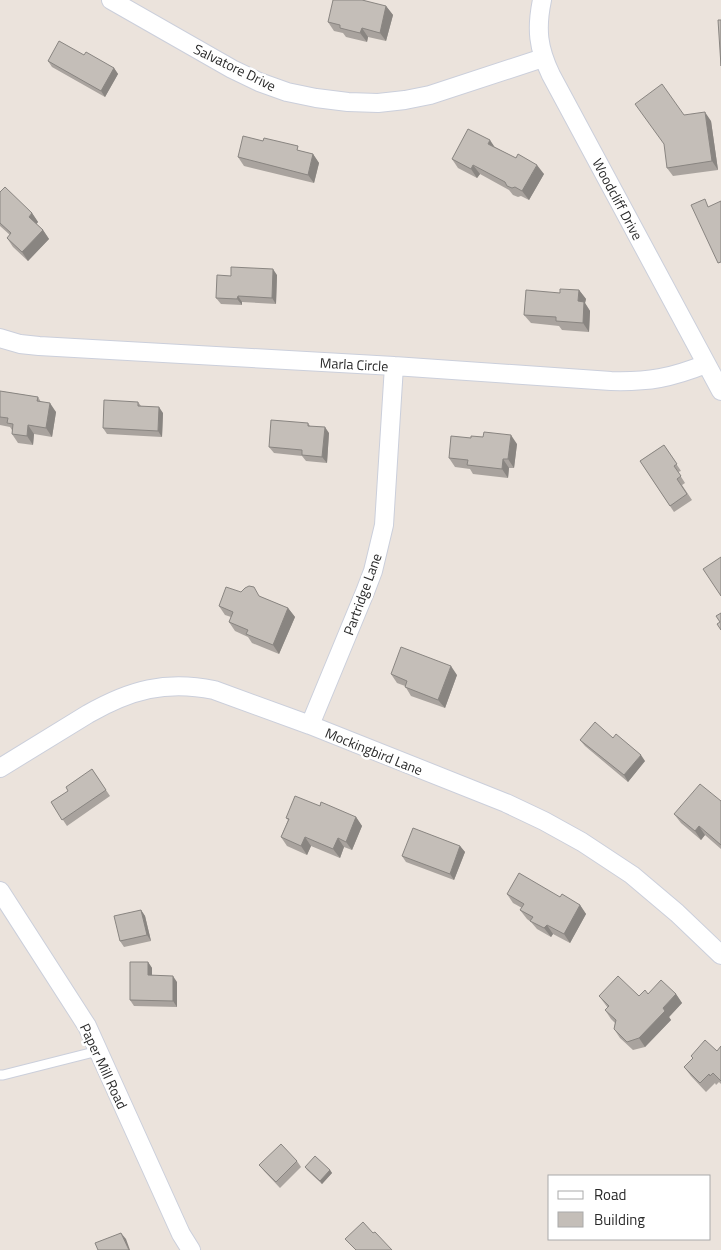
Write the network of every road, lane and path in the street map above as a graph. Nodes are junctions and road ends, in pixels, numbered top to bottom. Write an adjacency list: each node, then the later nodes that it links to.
1 (111, 0): 3 (street, Salvatore Drive)
2 (542, 0): 3 (street, Woodcliff Drive)
3 (543, 58): 5 (street, Woodcliff Drive)
4 (0, 338): 6 (street, Marla Circle)
5 (706, 364): 6 (street, Marla Circle); 7 (street, Woodcliff Drive)
6 (394, 366): 8 (street, Partridge Lane)
7 (721, 391)
8 (310, 726): 9 (street, Mockingbird Lane); 11 (street, Mockingbird Lane)
9 (0, 768)
10 (0, 891): 12 (street, Paper Mill Road)
11 (721, 955)
12 (98, 1050): 13 (lane); 14 (street, Paper Mill Road)
13 (0, 1075)
14 (191, 1250)

